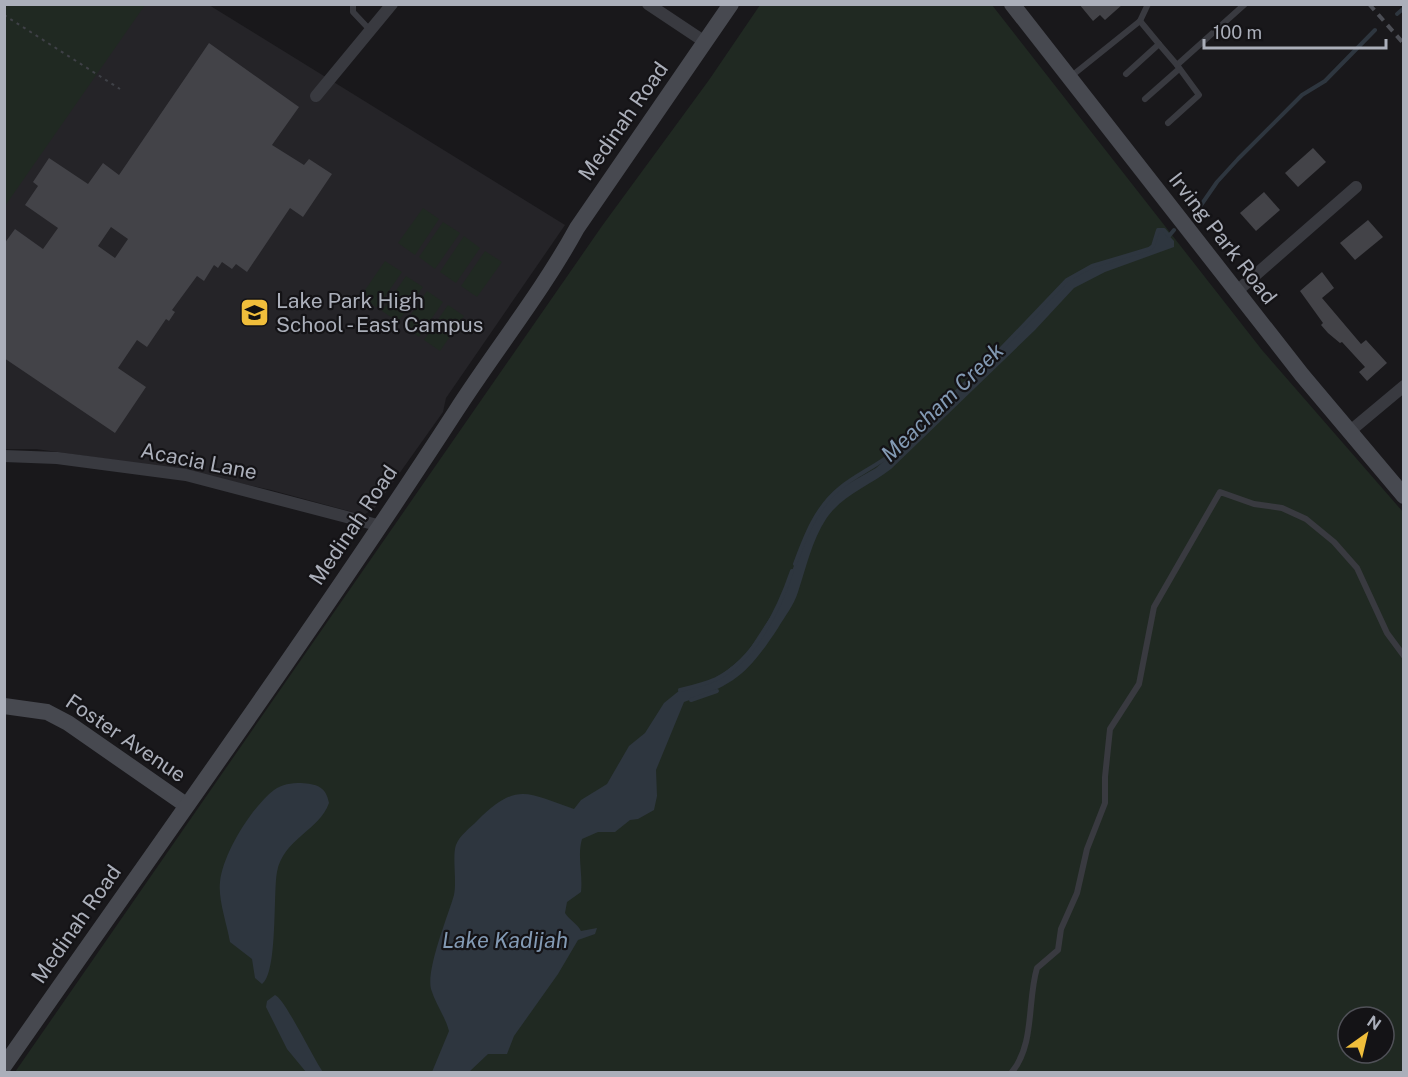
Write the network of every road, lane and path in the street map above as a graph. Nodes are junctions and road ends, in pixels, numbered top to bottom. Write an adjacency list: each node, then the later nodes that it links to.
1 (352, 4): 10 (lane)
2 (393, 4): 10 (street)
3 (648, 4): 11 (street)
4 (731, 4): 11 (main road, Medinah Road)
5 (1012, 4): 15 (main road, Irving Park Road)
6 (1148, 4): 9 (lane)
7 (1245, 4): 13 (lane)
8 (4, 15): 16 (path)
9 (1140, 21): 12 (lane); 15 (lane)
10 (370, 31): 17 (street)
11 (705, 42): 26 (main road, Medinah Road)
12 (1159, 44): 13 (lane); 14 (lane)
13 (1178, 67): 18 (lane); 19 (lane)
14 (1126, 74)
15 (1069, 78): 21 (main road, Irving Park Road)
16 (120, 89)
17 (316, 96)
18 (1145, 99)
19 (1168, 123)
20 (1356, 187): 21 (street)
21 (1236, 292): 23 (main road, Irving Park Road)
22 (1404, 386): 23 (street)
23 (1349, 432): 25 (main road, Irving Park Road)
24 (4, 456): 26 (street, Acacia Lane)
25 (1404, 496)
26 (381, 526): 29 (main road, Medinah Road)
27 (1404, 656): 31 (lane)
28 (4, 706): 29 (main road, Foster Avenue)
29 (186, 805): 30 (main road, Medinah Road)
30 (4, 1066)
31 (1012, 1072)

